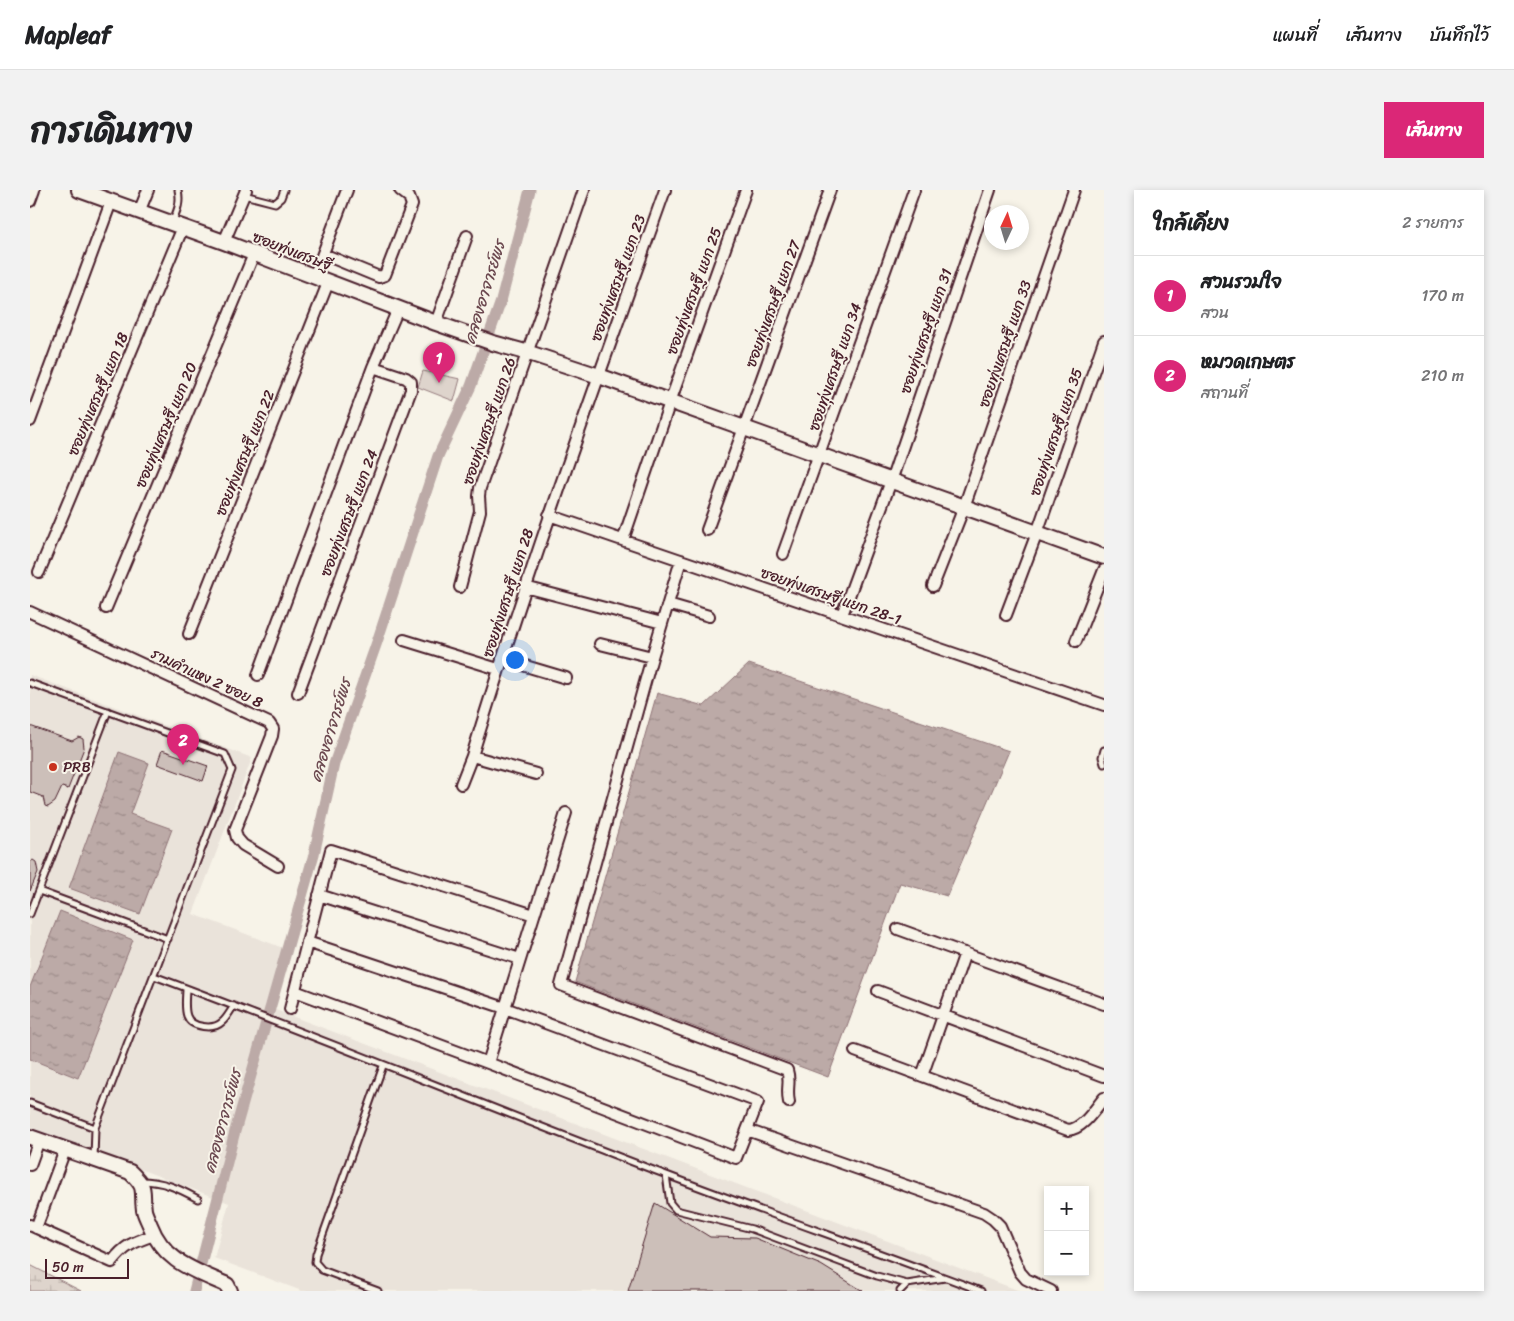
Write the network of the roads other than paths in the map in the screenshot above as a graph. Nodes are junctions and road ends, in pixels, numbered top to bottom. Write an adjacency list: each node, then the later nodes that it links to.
1 (34, 190): 16 (street)
2 (79, 190): 17 (main road, ซอยทุ่งเศรษฐี)
3 (148, 190): 18 (street)
4 (178, 190): 19 (lane)
5 (284, 190): 15 (lane)
6 (347, 190): 23 (street)
7 (400, 190): 23 (street)
8 (584, 190): 29 (street, ซอยทุ่งเศรษฐี แยก 26)
9 (665, 190): 31 (street, ซอยทุ่งเศรษฐี แยก 23)
10 (746, 190): 32 (street, ซอยทุ่งเศรษฐี แยก 25)
11 (830, 190): 34 (street, ซอยทุ่งเศรษฐี แยก 27)
12 (914, 190): 35 (street, ซอยทุ่งเศรษฐี แยก 34)
13 (990, 190): 36 (street, ซอยทุ่งเศรษฐี แยก 31)
14 (1074, 190): 37 (street, ซอยทุ่งเศรษฐี แยก 33)
15 (245, 193): 21 (street)
16 (30, 201)
17 (111, 202): 18 (main road, ซอยทุ่งเศรษฐี); 33 (street)
18 (140, 212): 19 (main road, ซอยทุ่งเศรษฐี)
19 (178, 226): 21 (main road, ซอยทุ่งเศรษฐี); 46 (street, ซอยทุ่งเศรษฐี แยก 18)
20 (467, 236): 27 (street)
21 (224, 242): 22 (main road, ซอยทุ่งเศรษฐี)
22 (254, 254): 24 (main road, ซอยทุ่งเศรษฐี); 51 (street, ซอยทุ่งเศรษฐี แยก 20)
23 (323, 254): 24 (street)
24 (314, 277): 25 (main road, ซอยทุ่งเศรษฐี)
25 (328, 282): 26 (main road, ซอยทุ่งเศรษฐี); 57 (street, ซอยทุ่งเศรษฐี แยก 22)
26 (398, 309): 27 (main road, ซอยทุ่งเศรษฐี); 30 (street, ซอยทุ่งเศรษฐี แยก 24)
27 (436, 323): 29 (main road, ซอยทุ่งเศรษฐี)
28 (1104, 341): 40 (street, ซอยทุ่งเศรษฐี แยก 35)
29 (529, 353): 31 (main road, ซอยทุ่งเศรษฐี); 48 (street, ซอยทุ่งเศรษฐี แยก 26)
30 (373, 367): 63 (street, ซอยทุ่งเศรษฐี แยก 24); 66 (street, ซอยทุ่งเศรษฐี แยก 24)
31 (598, 376): 32 (main road, ซอยทุ่งเศรษฐี); 38 (street, ซอยทุ่งเศรษฐี แยก 28)
32 (670, 402): 34 (main road, ซอยทุ่งเศรษฐี); 41 (street, ซอยทุ่งเศรษฐี แยก 25)
33 (30, 421)
34 (744, 428): 35 (main road, ซอยทุ่งเศรษฐี); 39 (street, ซอยทุ่งเศรษฐี แยก 27)
35 (820, 456): 36 (main road, ซอยทุ่งเศรษฐี); 42 (street, ซอยทุ่งเศรษฐี แยก 34)
36 (891, 481): 37 (main road, ซอยทุ่งเศรษฐี); 53 (street, ซอยทุ่งเศรษฐี แยก 31)
37 (964, 507): 40 (main road, ซอยทุ่งเศรษฐี); 47 (street, ซอยทุ่งเศรษฐี แยก 33)
38 (549, 515): 41 (street, ซอยทุ่งเศรษฐี แยก 28-1); 49 (street, ซอยทุ่งเศรษฐี แยก 28)
39 (707, 530)
40 (1037, 533): 43 (main road, ซอยทุ่งเศรษฐี); 54 (street, ซอยทุ่งเศรษฐี แยก 35)
41 (623, 540): 44 (street, ซอยทุ่งเศรษฐี แยก 28-1)
42 (783, 554)
43 (1104, 557)
44 (681, 560): 50 (street); 53 (street, ซอยทุ่งเศรษฐี แยก 28-1)
45 (1104, 570): 59 (street)
46 (39, 572)
47 (933, 586)
48 (460, 587)
49 (525, 587): 56 (street); 62 (street, ซอยทุ่งเศรษฐี แยก 28)
50 (668, 604): 55 (street); 56 (street)
51 (106, 608)
52 (30, 612): 75 (street, รามคำแหง 2 ซอย 8)
53 (842, 615): 67 (street, ซอยทุ่งเศรษฐี แยก 28-1)
54 (1006, 615)
55 (709, 616)
56 (662, 623): 61 (street)
57 (189, 634)
58 (404, 640): 62 (street)
59 (1076, 641)
60 (600, 644): 61 (street)
61 (652, 658): 100 (street)
62 (500, 664): 64 (street); 70 (street, ซอยทุ่งเศรษฐี แยก 28)
63 (258, 675)
64 (566, 678)
65 (30, 683): 68 (lane)
66 (298, 693)
67 (1104, 705)
68 (108, 711): 76 (lane); 81 (lane)
69 (1104, 750): 71 (lane)
70 (472, 756): 72 (street); 73 (street, ซอยทุ่งเศรษฐี แยก 28)
71 (1104, 764)
72 (536, 774)
73 (462, 784)
74 (566, 812): 79 (street)
75 (278, 866)
76 (39, 891): 78 (lane); 81 (lane)
77 (319, 895): 79 (street); 82 (street); 84 (street)
78 (30, 914)
79 (534, 915): 84 (street)
80 (898, 929): 83 (street)
81 (168, 939): 85 (lane)
82 (307, 942): 87 (street); 91 (street)
83 (965, 953): 89 (street); 93 (street)
84 (520, 959): 91 (street)
85 (154, 976): 86 (lane); 102 (lane)
86 (186, 988): 90 (lane); 90 (lane)
87 (294, 991): 92 (street); 95 (street)
88 (878, 991): 93 (street)
89 (1104, 1004)
90 (234, 1006): 96 (lane)
91 (505, 1008): 95 (street); 103 (street)
92 (290, 1009)
93 (944, 1015): 97 (street); 98 (street)
94 (854, 1051): 97 (street)
95 (488, 1063): 103 (street)
96 (383, 1066): 108 (lane); 116 (lane)
97 (922, 1076): 99 (street)
98 (1104, 1076)
99 (1104, 1098)
100 (789, 1102)
101 (30, 1104): 102 (lane)
102 (95, 1128): 106 (lane)
103 (748, 1130): 119 (street)
104 (34, 1138): 105 (main road); 107 (street)
105 (65, 1150): 106 (main road); 111 (street)
106 (94, 1161): 109 (main road)
107 (30, 1165)
108 (666, 1175): 113 (lane); 114 (lane)
109 (140, 1181): 110 (lane); 112 (main road)
110 (198, 1199)
111 (33, 1227): 112 (street)
112 (154, 1235): 115 (main road)
113 (946, 1278): 114 (lane); 118 (lane)
114 (907, 1284): 117 (lane)
115 (225, 1289)
116 (378, 1291)
117 (900, 1291)
118 (981, 1291)
119 (1051, 1291)

